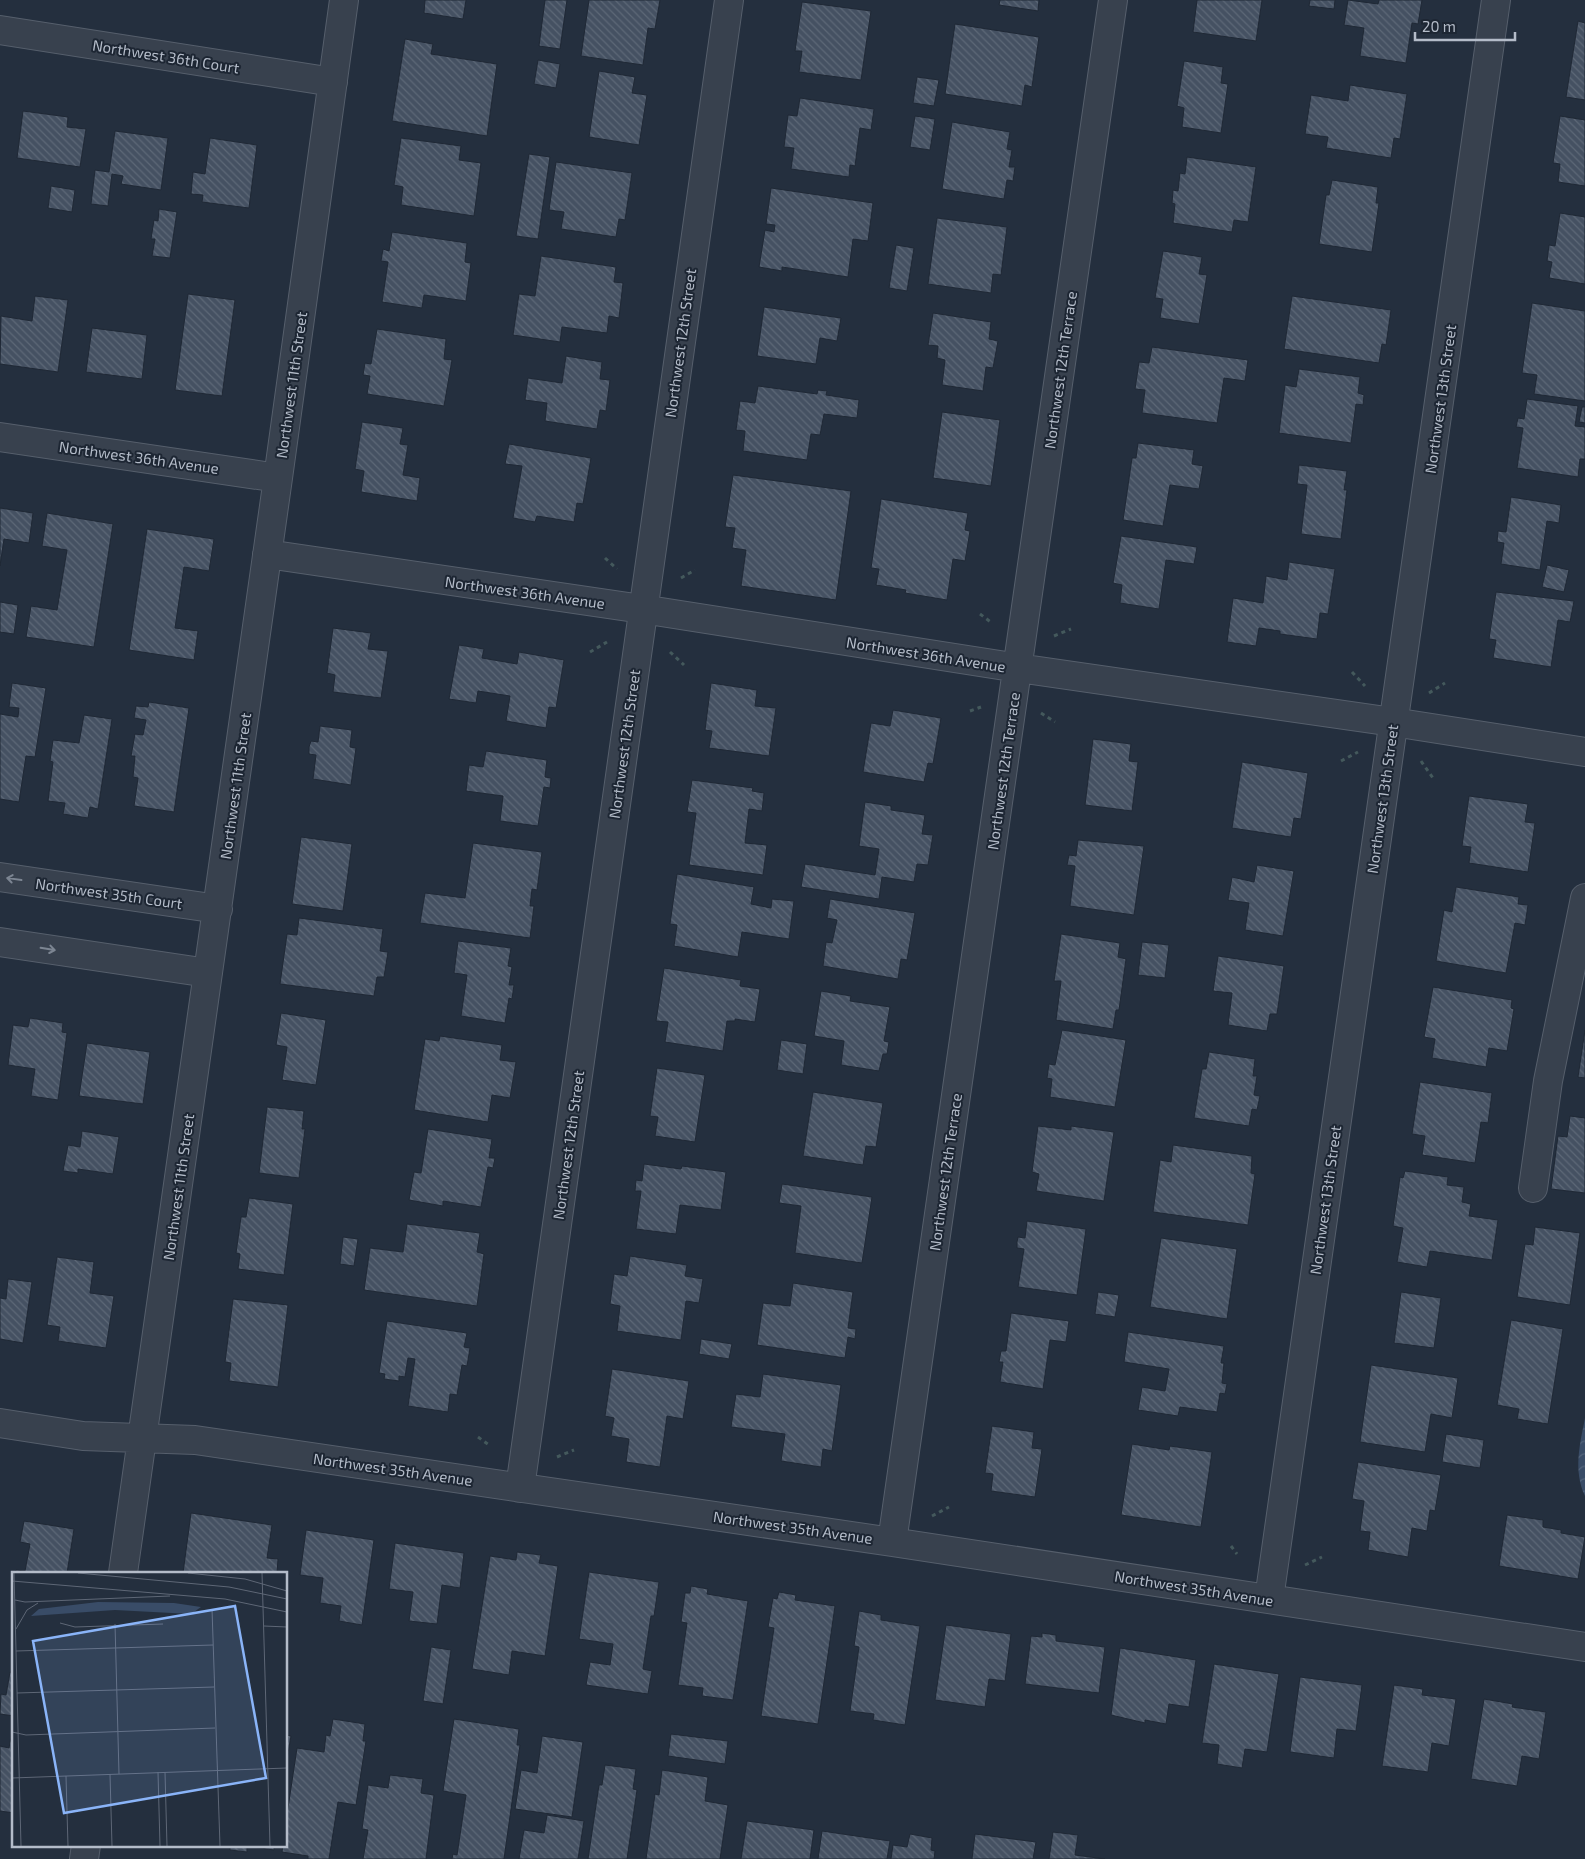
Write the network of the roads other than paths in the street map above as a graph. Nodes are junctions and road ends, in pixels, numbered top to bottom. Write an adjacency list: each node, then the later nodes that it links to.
1 (344, 0): 6 (street, Northwest 11th Street)
2 (729, 0): 10 (street, Northwest 12th Street)
3 (1113, 0): 11 (street, Northwest 12th Terrace)
4 (1496, 0): 12 (street, Northwest 13th Street)
5 (0, 30): 6 (street, Northwest 36th Court)
6 (332, 82): 8 (street, Northwest 11th Street)
7 (0, 437): 8 (street, Northwest 36th Avenue)
8 (278, 478): 9 (street, Northwest 11th Street)
9 (267, 554): 10 (street, Northwest 36th Avenue); 16 (street, Northwest 11th Street)
10 (642, 609): 11 (street, Northwest 36th Avenue); 22 (street, Northwest 12th Street)
11 (1018, 668): 12 (street, Northwest 36th Avenue); 23 (street, Northwest 12th Terrace)
12 (1393, 722): 13 (street, Northwest 36th Avenue); 25 (street, Northwest 13th Street)
13 (1585, 752)
14 (0, 877): 16 (street, Northwest 35th Court, one-way to 14)
15 (1585, 898): 19 (street)
16 (218, 909): 18 (street, Northwest 11th Street)
17 (0, 942): 18 (street, one-way to 18)
18 (208, 973): 21 (street, Northwest 11th Street)
19 (1534, 1188)
20 (0, 1423): 21 (street, Northwest 35th Avenue)
21 (142, 1437): 22 (street, Northwest 35th Avenue); 24 (street, Northwest 11th Street)
22 (520, 1488): 23 (street, Northwest 35th Avenue)
23 (892, 1542): 25 (street, Northwest 35th Avenue)
24 (123, 1572)
25 (1269, 1599): 26 (street, Northwest 35th Avenue)
26 (1585, 1647)
27 (86, 1846): 28 (street)
28 (84, 1859)

